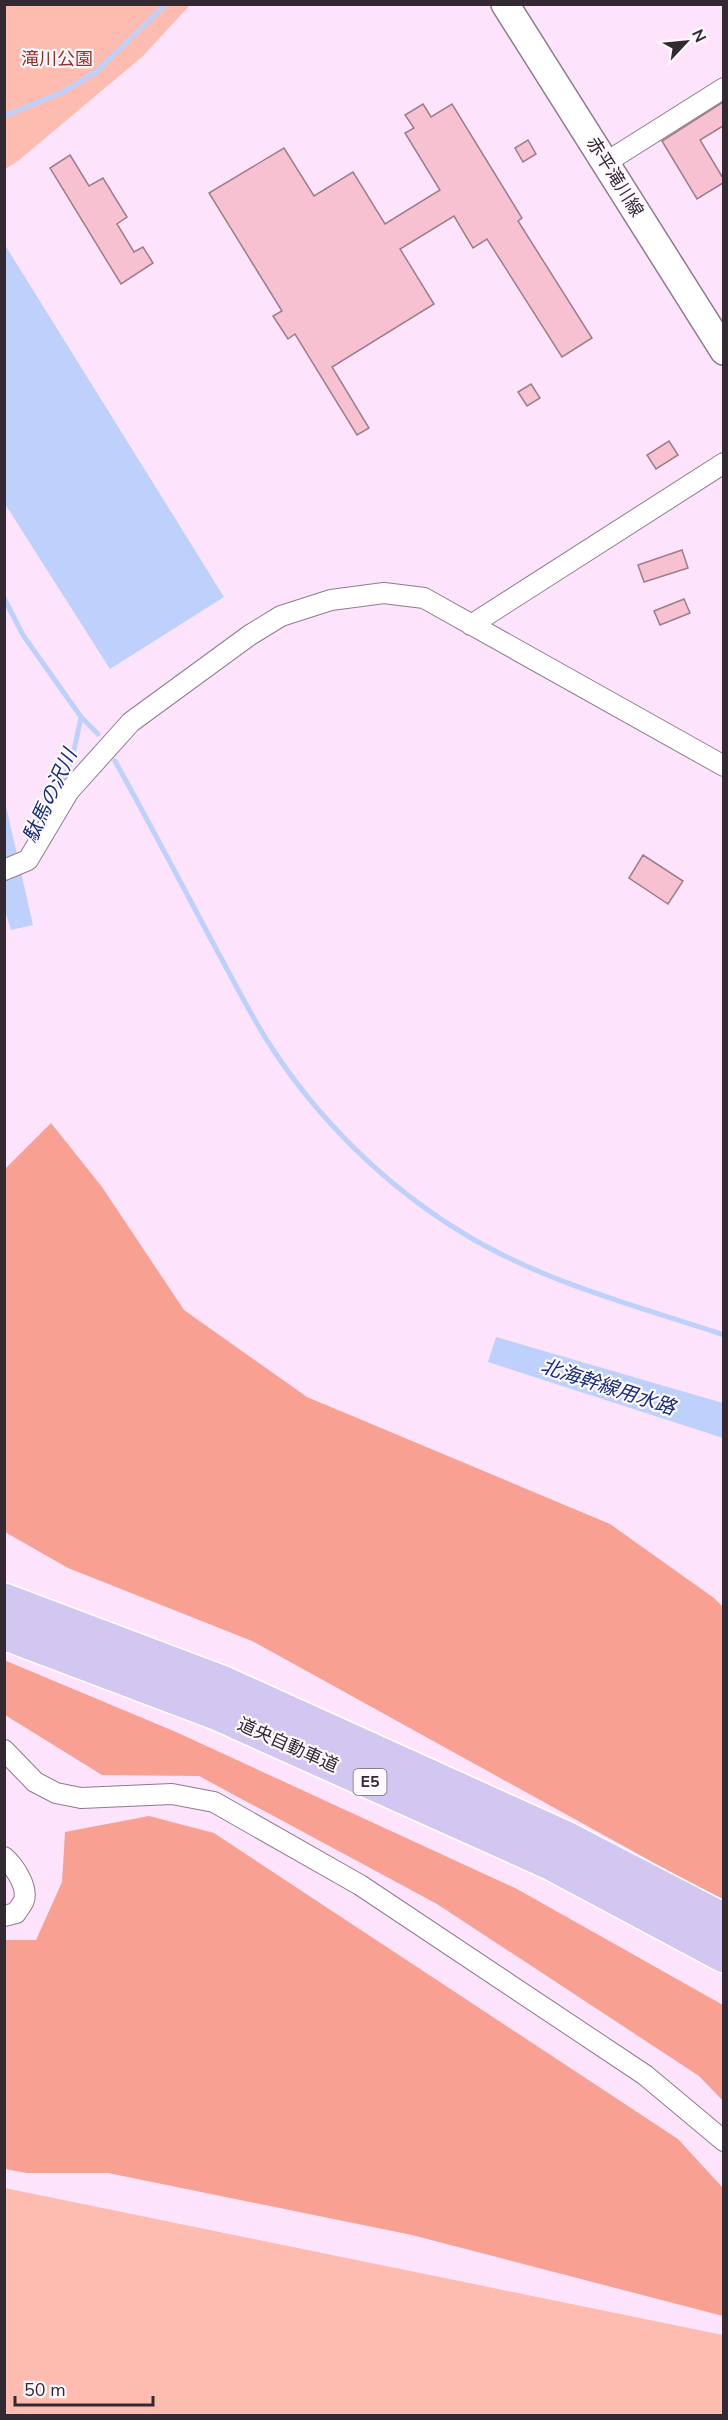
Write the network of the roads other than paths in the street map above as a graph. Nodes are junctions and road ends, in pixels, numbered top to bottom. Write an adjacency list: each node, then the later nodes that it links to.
1 (506, 4): 3 (main road, 赤平滝川線)
2 (723, 88): 3 (street)
3 (605, 163): 4 (main road, 赤平滝川線)
4 (723, 351)
5 (723, 462): 6 (street)
6 (471, 625): 7 (street); 8 (street)
7 (723, 766)
8 (4, 870)
9 (4, 1600): 14 (highway, 道央自動車道 / E5)
10 (4, 1633): 15 (highway, 道央自動車道 / E5)
11 (4, 1750): 16 (street)
12 (4, 1857): 13 (street)
13 (4, 1916)
14 (723, 1920)
15 (723, 1956)
16 (723, 2140)

